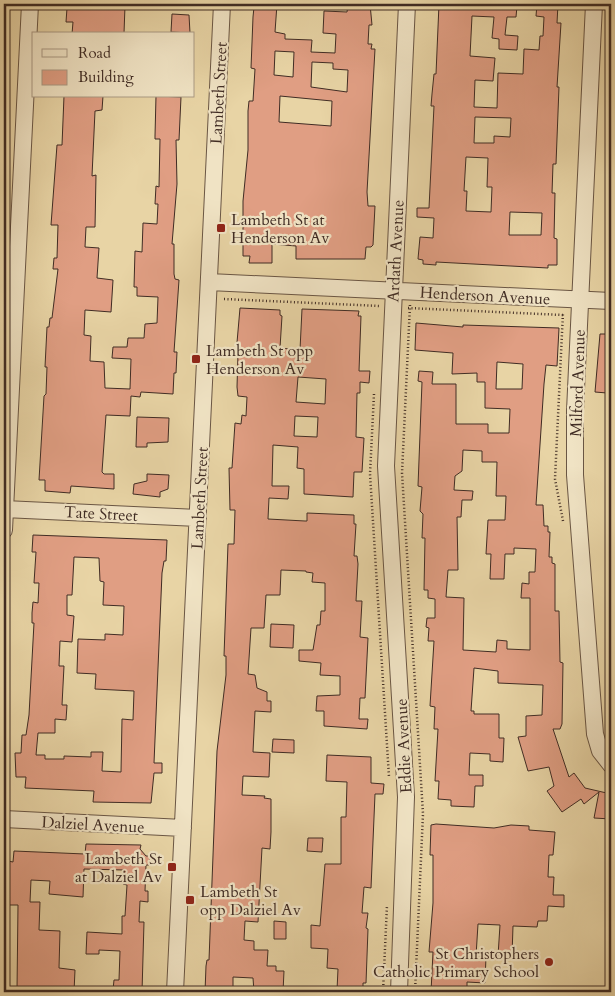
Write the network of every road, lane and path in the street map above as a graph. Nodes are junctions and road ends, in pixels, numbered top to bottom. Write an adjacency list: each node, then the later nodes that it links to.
1 (30, 4): 12 (street)
2 (222, 4): 5 (street, Lambeth Street)
3 (407, 4): 7 (street, Ardath Avenue)
4 (594, 4): 8 (street, Milford Avenue)
5 (209, 282): 7 (street, Henderson Avenue); 13 (street, Lambeth Street)
6 (411, 291): 7 (street, Henderson Avenue); 8 (street, Henderson Avenue); 23 (path)
7 (383, 295): 11 (street, Ardath Avenue)
8 (580, 300): 9 (street, Henderson Avenue); 15 (street, Milford Avenue)
9 (611, 301)
10 (374, 385): 16 (path)
11 (388, 499): 22 (street, Eddie Avenue)
12 (4, 509): 13 (street, Tate Street); 14 (street)
13 (198, 518): 18 (street, Lambeth Street)
14 (4, 530)
15 (609, 762)
16 (390, 784)
17 (4, 819): 18 (street, Dalziel Avenue)
18 (183, 828): 20 (street, Lambeth Street)
19 (387, 896): 21 (path)
20 (176, 992)
21 (383, 992)
22 (399, 992)
23 (415, 992)

